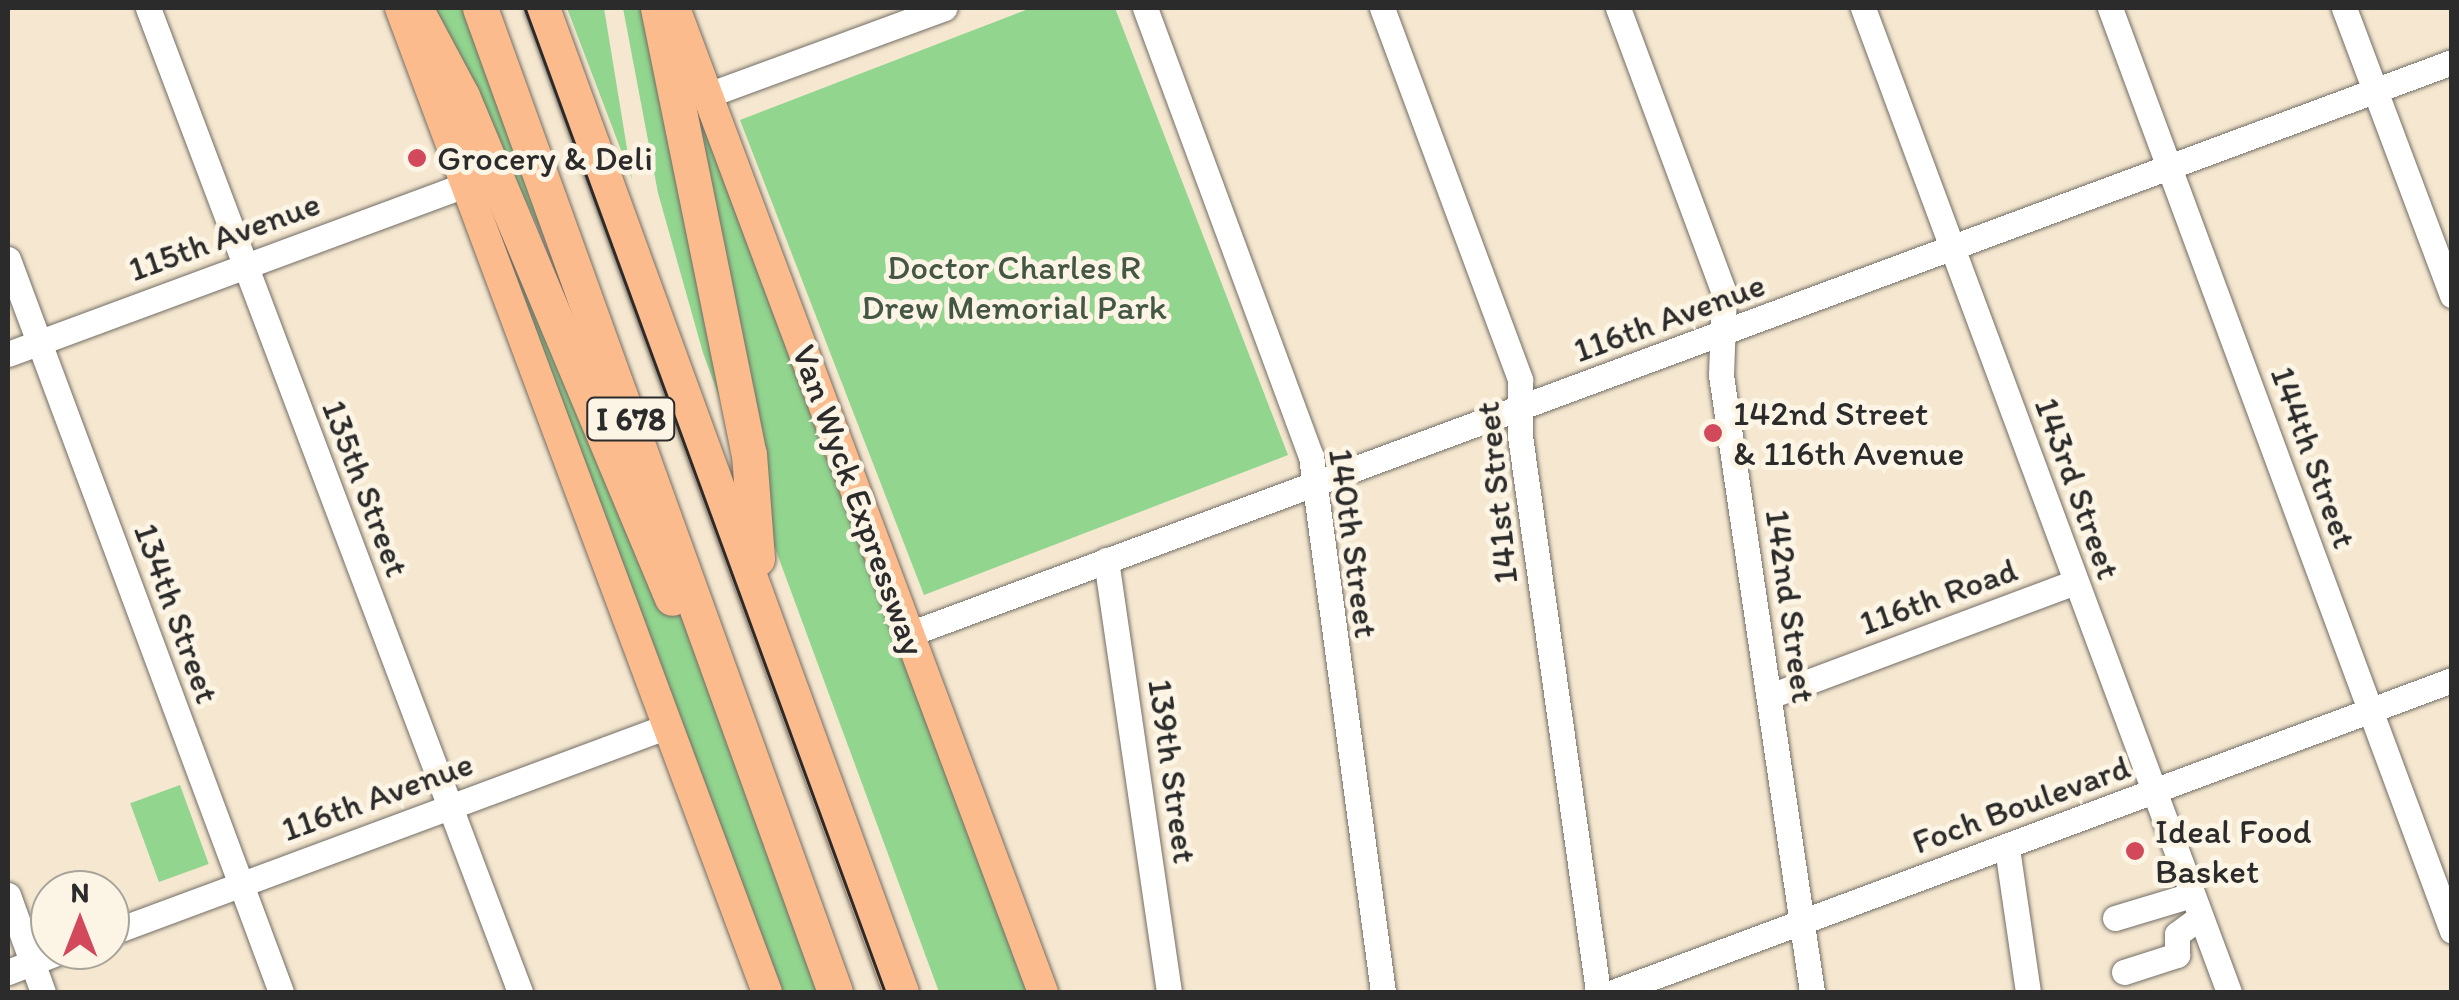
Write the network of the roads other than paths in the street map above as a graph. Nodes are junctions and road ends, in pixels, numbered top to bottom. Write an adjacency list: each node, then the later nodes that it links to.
1 (148, 8): 23 (street, 135th Street)
2 (400, 8): 20 (main road)
3 (415, 8): 40 (highway)
4 (480, 8): 40 (highway, I 678)
5 (542, 8): 32 (highway, I 678)
6 (658, 8): 32 (highway)
7 (675, 8): 18 (main road, Van Wyck Expressway)
8 (944, 8): 15 (street)
9 (1145, 8): 29 (street, 140th Street)
10 (1382, 8): 28 (street, 141st Street)
11 (1618, 8): 25 (street, 142nd Street)
12 (1863, 8): 21 (street, 143rd Street)
13 (2110, 8): 19 (street, 144th Street)
14 (2344, 8): 17 (street)
15 (912, 13): 18 (street)
16 (2452, 62): 17 (street, 116th Avenue)
17 (2375, 91): 19 (street, 116th Avenue); 24 (street)
18 (708, 95): 33 (main road, Van Wyck Expressway)
19 (2171, 168): 21 (street, 116th Avenue); 36 (street, 144th Street)
20 (466, 185): 23 (street, 115th Avenue); 37 (main road)
21 (1953, 249): 25 (street, 116th Avenue); 31 (street, 143rd Street)
22 (8, 259): 26 (street, 134th Street)
23 (244, 266): 26 (street, 115th Avenue); 39 (street, 135th Street)
24 (2452, 296)
25 (1726, 336): 28 (street, 116th Avenue); 35 (street, 142nd Street)
26 (39, 342): 27 (street, 115th Avenue); 42 (street, 134th Street)
27 (8, 354)
28 (1520, 408): 29 (street, 116th Avenue); 59 (street, 141st Street)
29 (1313, 484): 30 (street, 116th Avenue); 58 (street, 140th Street)
30 (1106, 560): 33 (street, 116th Avenue); 57 (street, 139th Street)
31 (2075, 582): 35 (street, 116th Road); 38 (street, 143rd Street)
32 (762, 610): 55 (highway, I 678)
33 (909, 634): 56 (main road, Van Wyck Expressway)
34 (2452, 680): 36 (street, Foch Boulevard)
35 (1770, 696): 46 (street, 142nd Street)
36 (2369, 711): 38 (street, Foch Boulevard); 48 (street, 144th Street)
37 (668, 726): 39 (street, 116th Avenue); 53 (main road)
38 (2152, 793): 41 (street, Foch Boulevard); 44 (street, 143rd Street)
39 (450, 806): 42 (street, 116th Avenue); 52 (street, 135th Street)
40 (776, 832): 54 (highway, I 678)
41 (2007, 848): 46 (street, Foch Boulevard); 62 (street)
42 (241, 884): 47 (street, 116th Avenue); 51 (street, 134th Street)
43 (8, 895): 49 (street)
44 (2196, 906): 45 (street); 50 (street); 63 (street, 143rd Street)
45 (2115, 918)
46 (1802, 922): 60 (street, Foch Boulevard); 61 (street, 142nd Street)
47 (130, 926)
48 (2452, 932)
49 (30, 956)
50 (2124, 972)
51 (281, 992)
52 (520, 992)
53 (767, 992)
54 (835, 992)
55 (901, 992)
56 (1043, 992)
57 (1168, 992)
58 (1383, 992)
59 (1598, 992)
60 (1614, 992)
61 (1812, 992)
62 (2028, 992)
63 (2228, 992)

